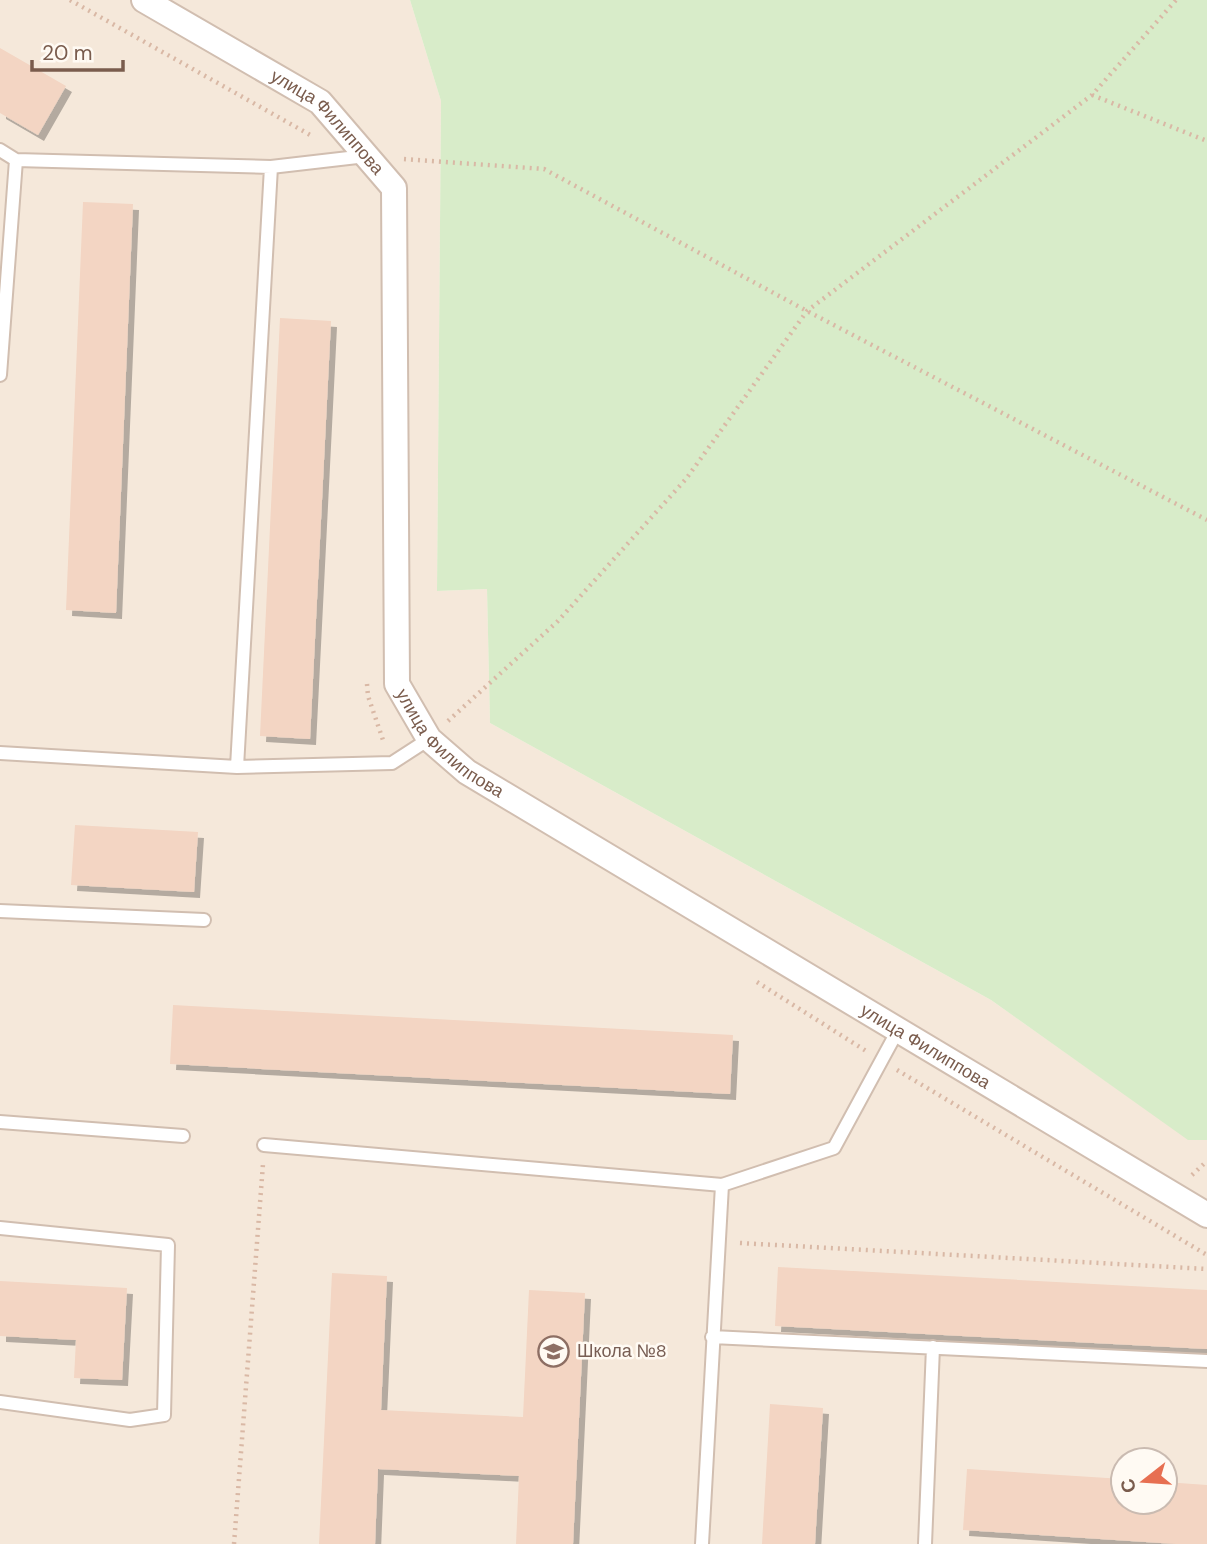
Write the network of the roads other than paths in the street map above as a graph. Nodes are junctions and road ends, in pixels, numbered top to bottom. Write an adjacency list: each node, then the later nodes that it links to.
1 (144, 0): 3 (street, улица Филиппова)
2 (0, 150): 4 (lane)
3 (368, 156): 5 (lane); 7 (street, улица Филиппова)
4 (16, 160): 5 (lane); 6 (lane)
5 (271, 167): 9 (lane)
6 (0, 375)
7 (429, 739): 9 (lane); 12 (street, улица Филиппова)
8 (0, 752): 9 (lane)
9 (237, 767)
10 (0, 911): 11 (lane)
11 (204, 920)
12 (898, 1030): 16 (lane); 17 (street, улица Филиппова)
13 (0, 1122): 14 (lane)
14 (183, 1136)
15 (264, 1145): 16 (lane)
16 (722, 1185): 19 (lane)
17 (1207, 1215)
18 (0, 1228): 22 (lane)
19 (712, 1337): 20 (lane); 23 (lane)
20 (933, 1347): 21 (lane); 24 (lane)
21 (1207, 1361)
22 (0, 1402)
23 (702, 1544)
24 (925, 1544)

